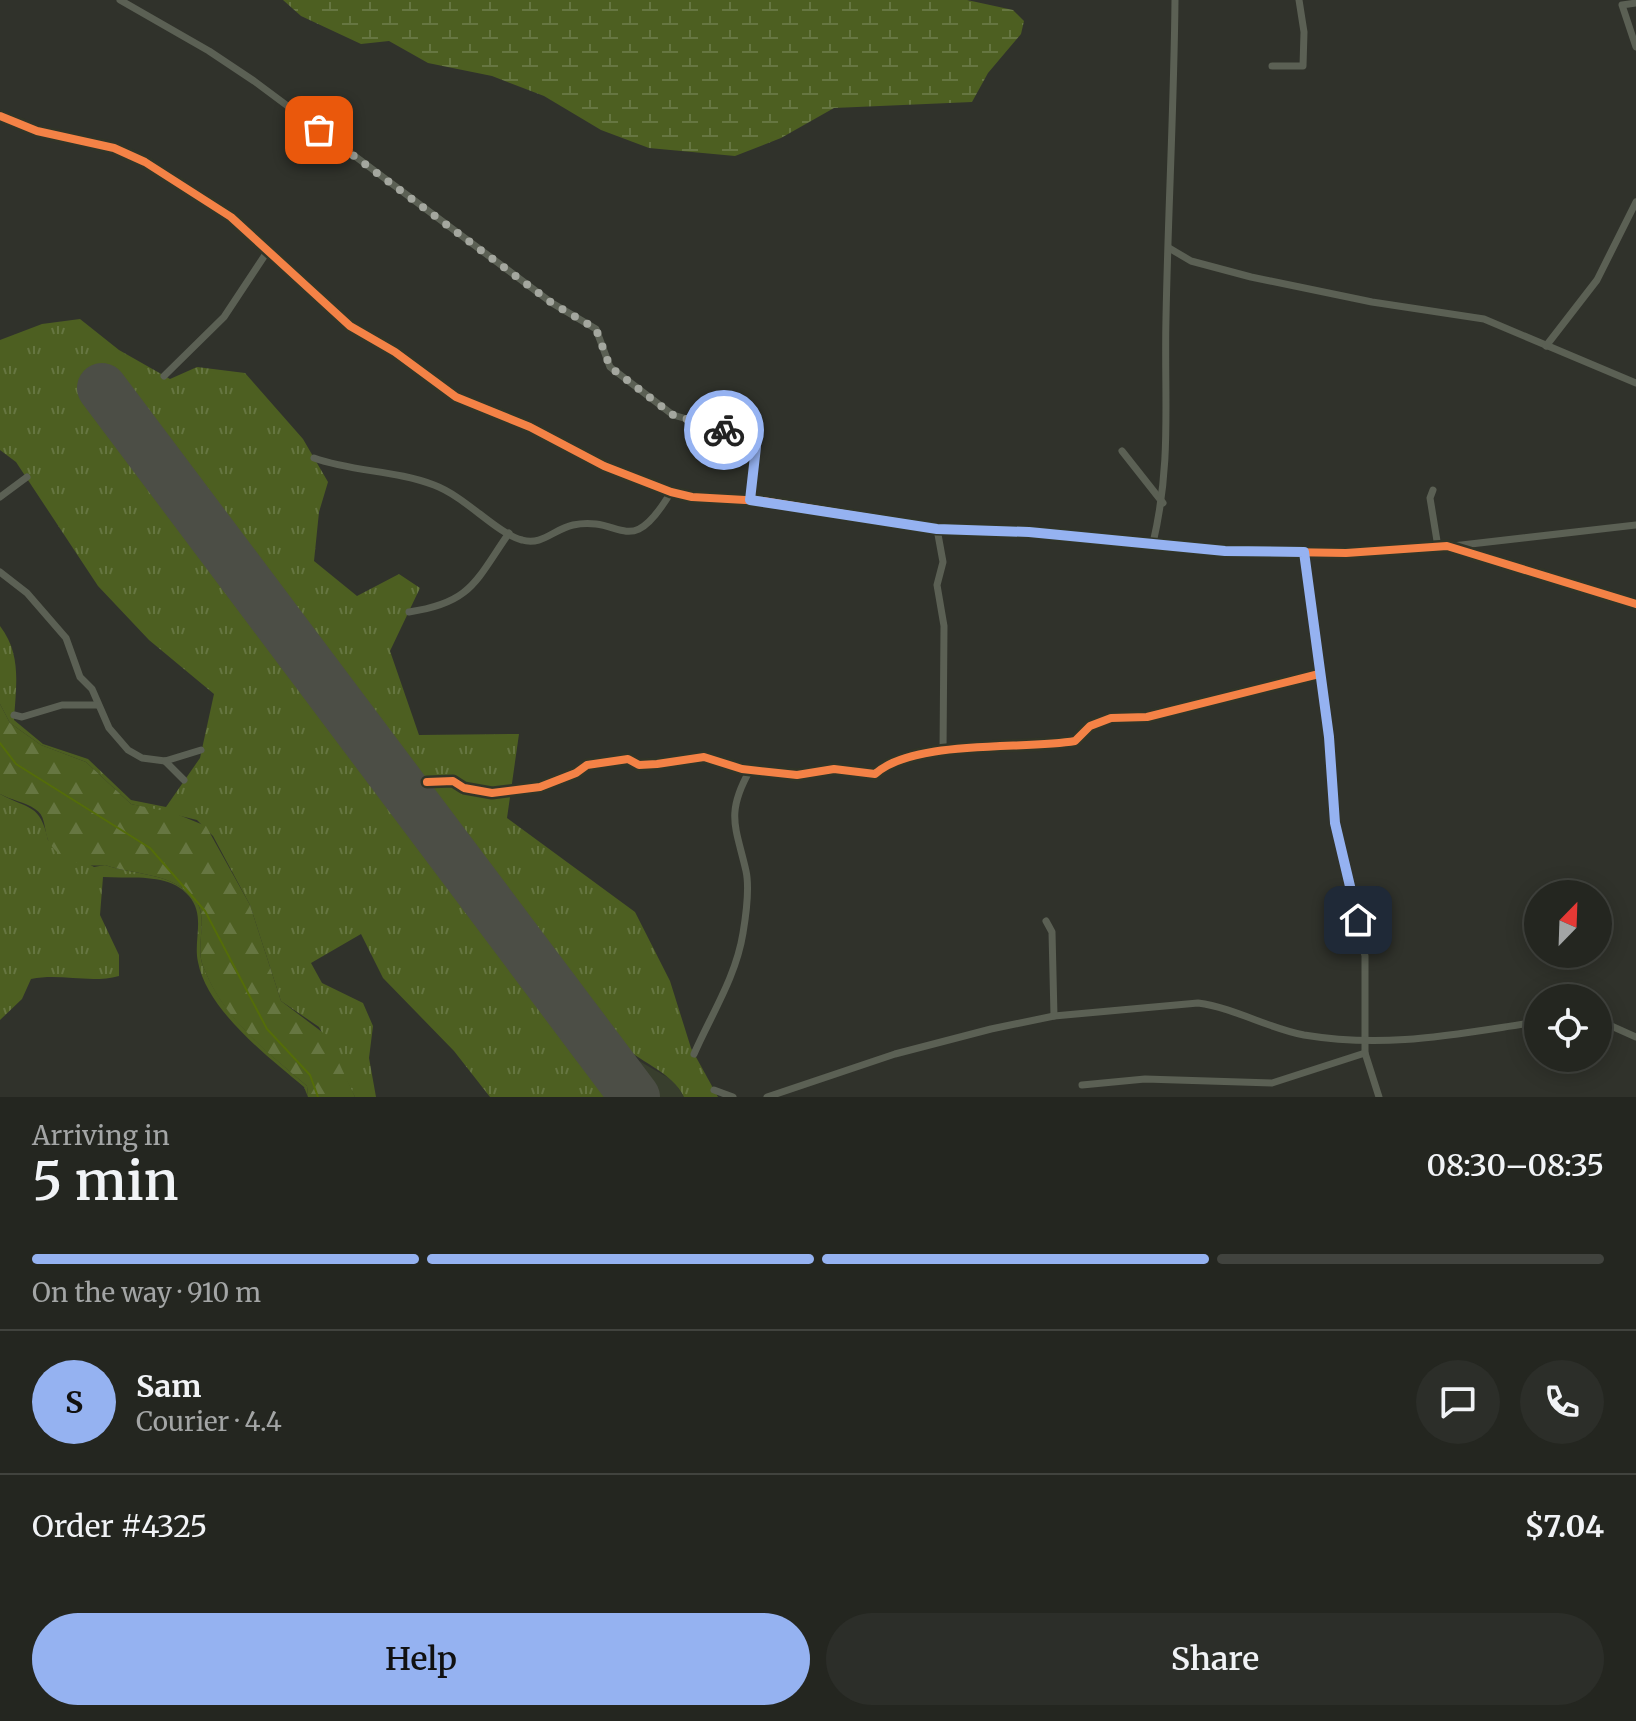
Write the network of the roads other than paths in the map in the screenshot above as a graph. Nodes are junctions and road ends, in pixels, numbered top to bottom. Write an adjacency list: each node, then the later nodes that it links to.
1 (120, 0): 20 (street)
2 (1175, 0): 9 (street)
3 (1299, 0): 6 (street)
4 (1636, 3): 5 (street)
5 (1636, 47)
6 (1272, 66)
7 (0, 116): 10 (street)
8 (1636, 202): 11 (street)
9 (1169, 248): 11 (street); 21 (street)
10 (269, 249): 12 (street); 18 (street)
11 (1546, 346): 13 (street)
12 (164, 376)
13 (1636, 383)
14 (1122, 451): 21 (street)
15 (314, 458): 24 (street)
16 (27, 477): 19 (street)
17 (1433, 490): 26 (street)
18 (671, 492): 20 (street); 24 (street)
19 (0, 497)
20 (750, 500): 23 (street)
21 (1163, 503): 25 (street)
22 (1636, 525): 26 (street)
23 (937, 529): 25 (street); 35 (street)
24 (509, 533): 30 (street)
25 (1153, 543): 27 (street)
26 (1442, 547): 27 (street); 29 (street)
27 (1304, 552): 31 (street)
28 (0, 572): 32 (street)
29 (1636, 604)
30 (409, 612)
31 (1319, 674): 35 (street); 45 (street)
32 (97, 705): 33 (street); 36 (street)
33 (14, 715)
34 (201, 750): 36 (street)
35 (943, 752): 37 (street)
36 (165, 761): 38 (street)
37 (750, 770): 39 (street); 47 (street)
38 (184, 780)
39 (427, 782)
40 (1046, 921): 41 (street)
41 (1054, 1016): 45 (street); 51 (street)
42 (1524, 1024): 45 (street)
43 (1612, 1026): 44 (street)
44 (1636, 1037)
45 (1366, 1043): 46 (street)
46 (1365, 1053): 48 (street); 52 (street)
47 (694, 1054)
48 (1082, 1085)
49 (714, 1090): 50 (street)
50 (733, 1097)
51 (767, 1097)
52 (1379, 1097)

